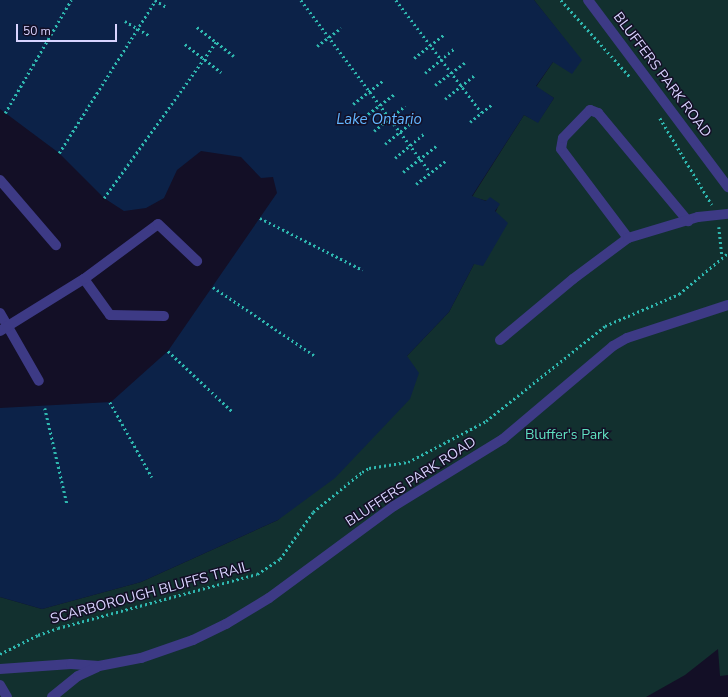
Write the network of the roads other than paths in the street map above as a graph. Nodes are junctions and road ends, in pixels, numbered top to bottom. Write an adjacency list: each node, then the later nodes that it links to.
1 (588, 0): 3 (street, BLUFFERS PARK ROAD)
2 (0, 180): 4 (street)
3 (728, 187)
4 (8, 189): 5 (street); 9 (street)
5 (0, 196)
6 (728, 214): 7 (street)
7 (688, 221): 8 (street); 8 (street)
8 (628, 238): 16 (street)
9 (56, 245)
10 (197, 261): 11 (street)
11 (84, 279): 14 (street); 15 (street)
12 (728, 305): 18 (street, BLUFFERS PARK ROAD)
13 (0, 313): 15 (street)
14 (164, 316)
15 (4, 329): 17 (street)
16 (500, 340)
17 (39, 381)
18 (99, 666): 19 (street, BLUFFERS PARK ROAD); 22 (street, BLUFFERS PARK ROAD)
19 (0, 669)
20 (0, 686): 21 (street)
21 (7, 697)
22 (52, 697)

